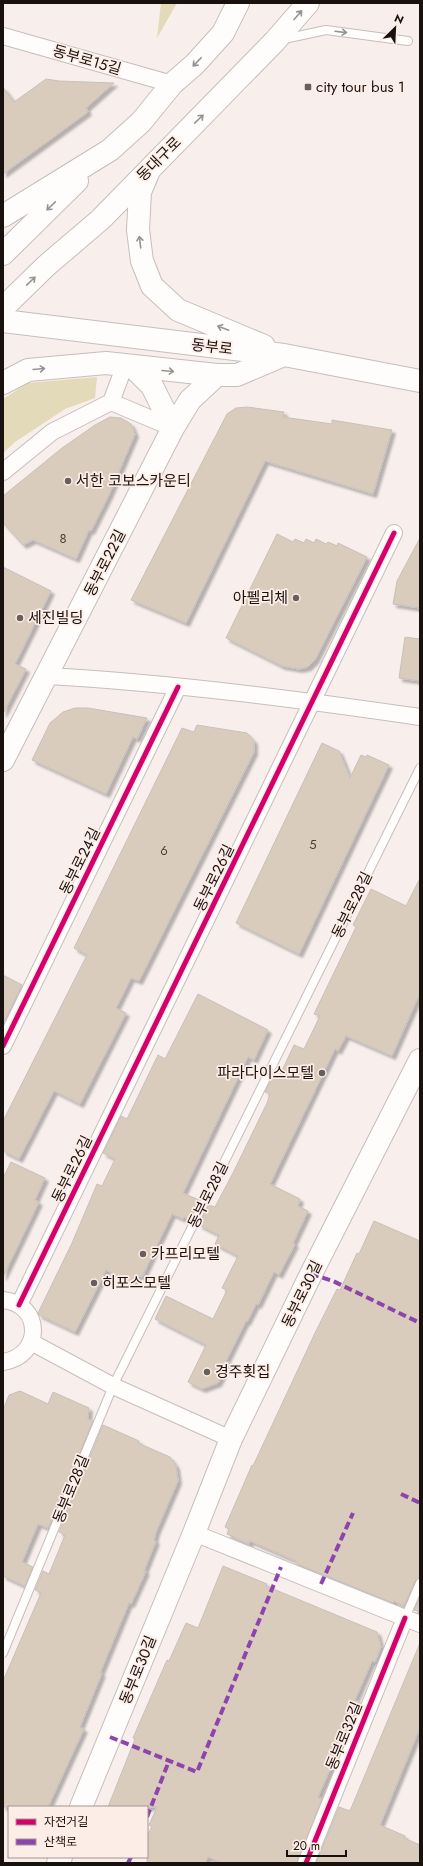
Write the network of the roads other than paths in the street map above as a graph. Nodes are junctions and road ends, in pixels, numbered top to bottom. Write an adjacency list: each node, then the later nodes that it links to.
1 (238, 3): 4 (main road)
2 (248, 3): 4 (lane)
3 (308, 3): 7 (main road, 동대구로, one-way to 3)
4 (223, 33): 8 (main road, one-way to 8)
5 (3, 36): 8 (street, 동부로15길)
6 (408, 40): 7 (lane, one-way to 6)
7 (275, 41): 10 (main road, 동대구로, one-way to 7)
8 (172, 84): 9 (main road)
9 (110, 150): 11 (main road); 12 (main road, one-way to 12)
10 (151, 166): 13 (main road, 동대구로, one-way to 10); 15 (main road, one-way to 10)
11 (3, 216)
12 (3, 254)
13 (3, 308)
14 (3, 321): 15 (main road, 동부로)
15 (284, 355): 17 (main road); 18 (main road, 동부로)
16 (128, 366): 17 (main road, one-way to 17); 19 (main road, one-way to 16); 20 (street); 21 (main road)
17 (217, 375): 21 (main road, 동부로22길)
18 (420, 381)
19 (3, 383)
20 (111, 402): 21 (street); 22 (street)
21 (173, 428): 24 (main road, 동부로22길)
22 (3, 472)
23 (394, 533): 26 (street, 동부로26길)
24 (47, 676): 25 (street); 28 (main road, 동부로22길)
25 (178, 687): 26 (street); 30 (street, 동부로24길)
26 (313, 702): 27 (street); 33 (street, 동부로26길)
27 (420, 717)
28 (3, 760)
29 (420, 768): 36 (lane, 동부로28길)
30 (3, 1046)
31 (420, 1060): 37 (main road, 동부로30길)
32 (3, 1300): 33 (street)
33 (19, 1305): 34 (street)
34 (31, 1342): 35 (street); 36 (street)
35 (3, 1362)
36 (113, 1386): 37 (street); 42 (lane, 동부로28길)
37 (231, 1439): 38 (main road, 동부로30길)
38 (194, 1533): 40 (street); 43 (main road, 동부로30길)
39 (420, 1583): 40 (lane, 동부로32길)
40 (405, 1618): 41 (street); 44 (street, 동부로32길)
41 (420, 1624)
42 (3, 1653)
43 (81, 1806)
44 (306, 1863)

